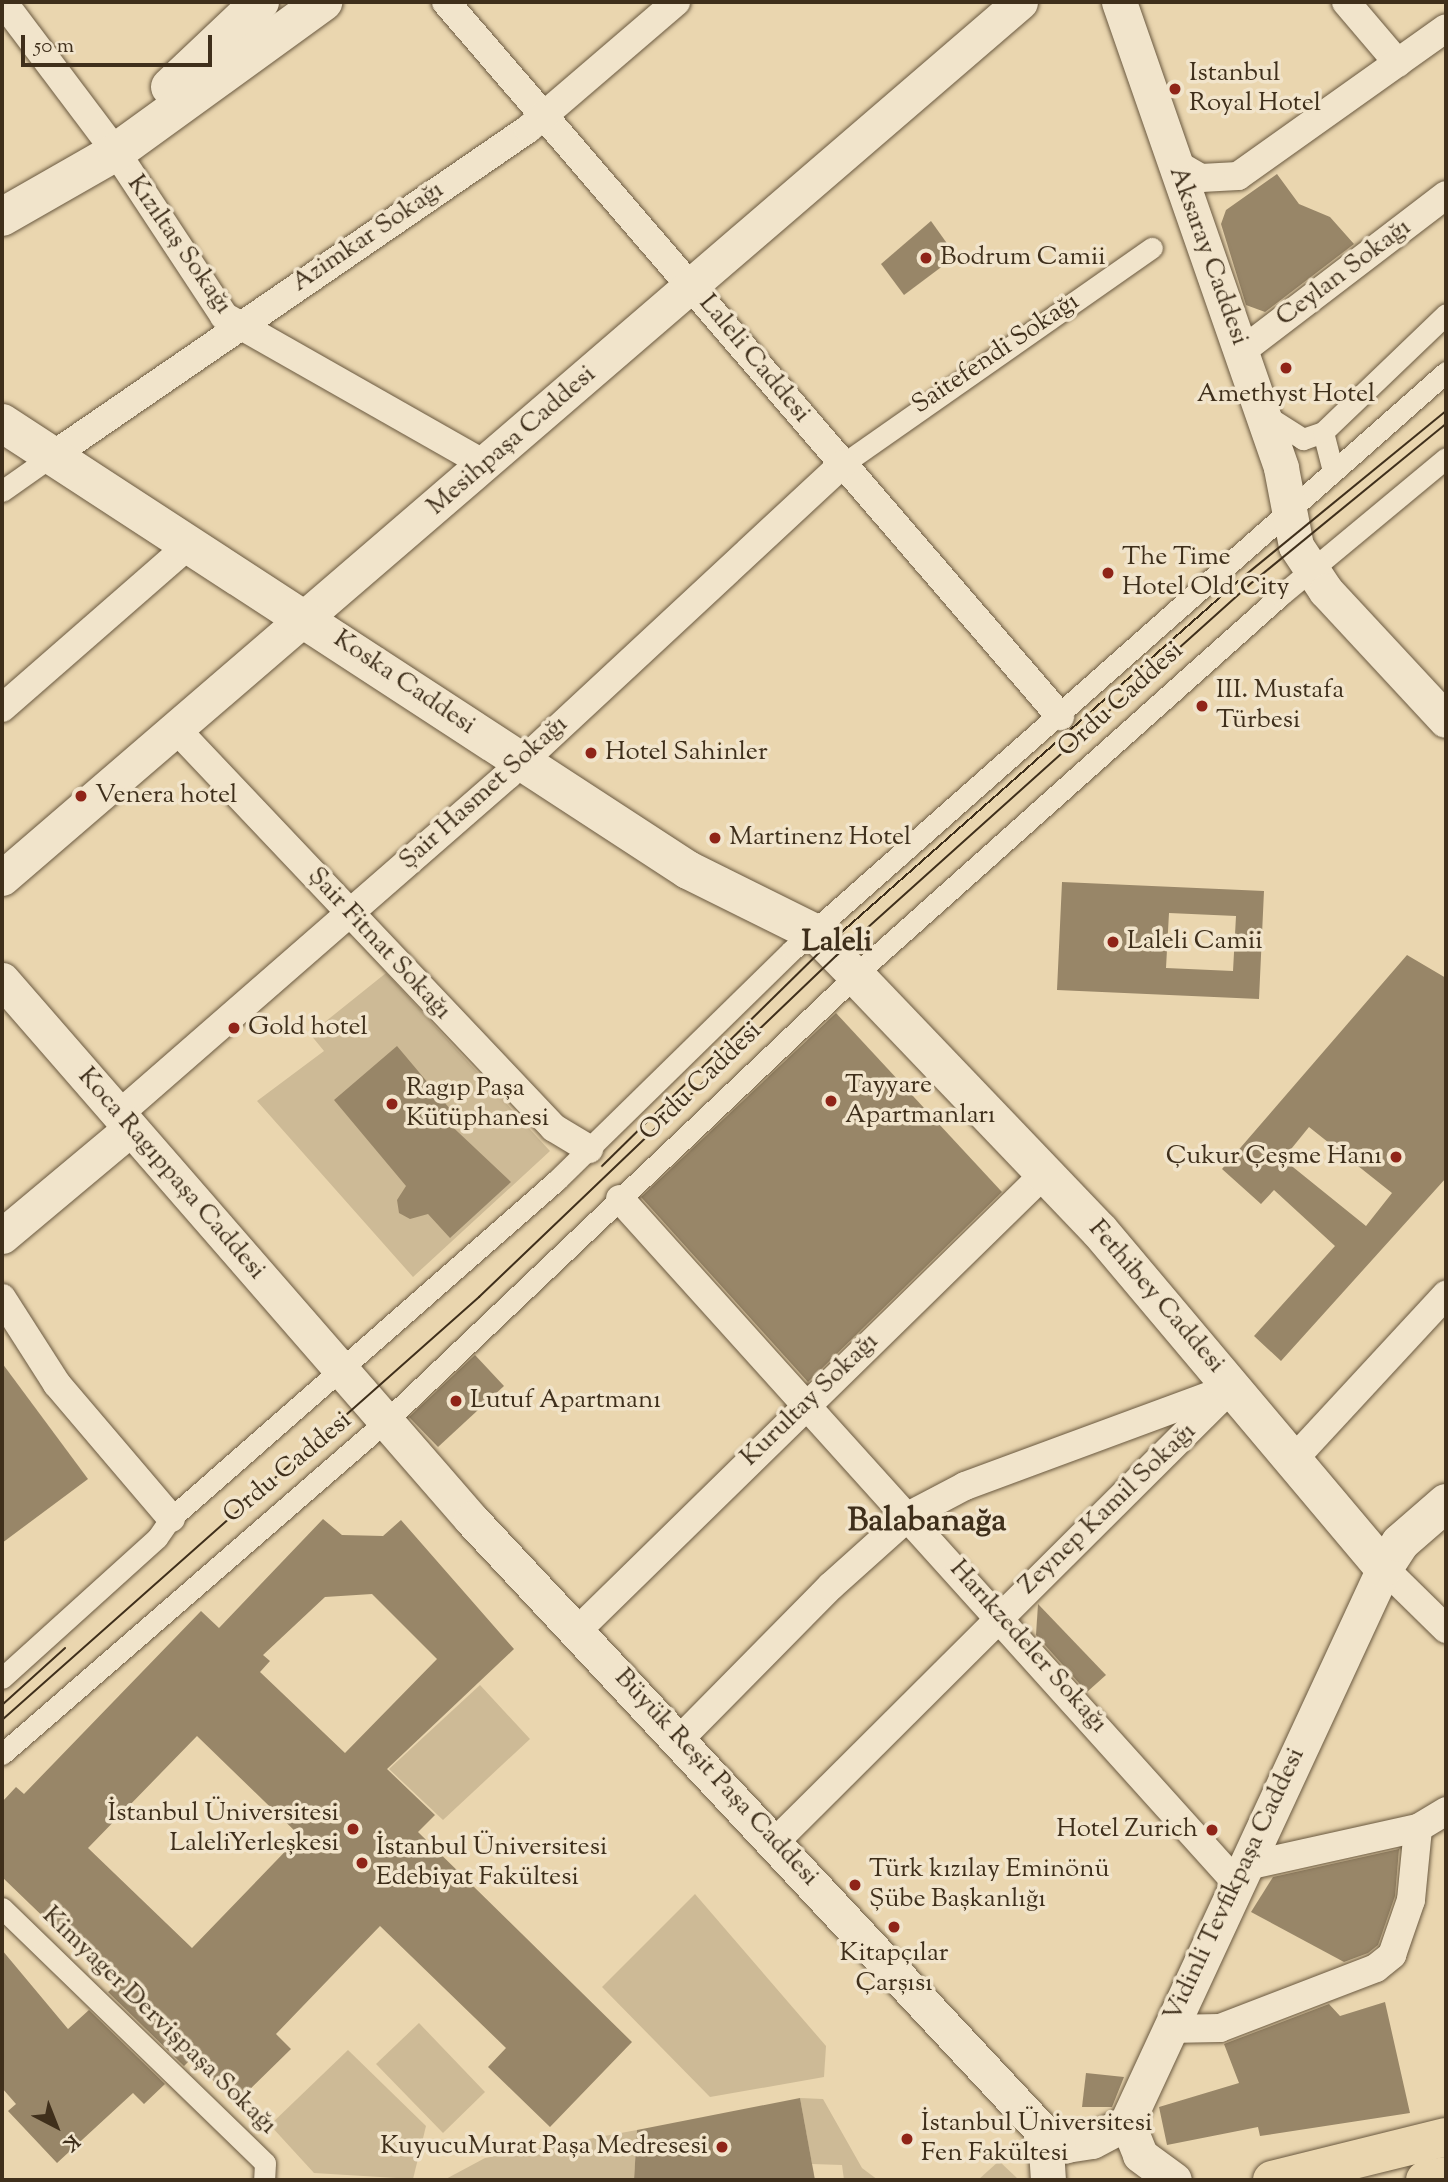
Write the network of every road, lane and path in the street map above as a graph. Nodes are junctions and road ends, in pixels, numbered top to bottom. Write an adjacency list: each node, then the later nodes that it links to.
1 (3, 2): 12 (street, Kızıltaş Sokağı)
2 (260, 2): 12 (main road)
3 (323, 2): 12 (main road)
4 (446, 2): 11 (street, Laleli Caddesi)
5 (676, 2): 11 (street, Azimkar Sokağı)
6 (1020, 2): 17 (street, Mesihpaşa Caddesi)
7 (1119, 2): 13 (street, Aksaray Caddesi)
8 (1346, 2): 10 (street)
9 (1446, 28): 10 (street)
10 (1398, 63): 13 (street)
11 (545, 116): 17 (street, Laleli Caddesi); 19 (street, Azimkar Sokağı)
12 (116, 152): 15 (main road); 19 (street, Kızıltaş Sokağı)
13 (1175, 163): 20 (street, Aksaray Caddesi)
14 (1446, 195): 20 (street, Ceylan Sokağı)
15 (2, 217)
16 (1152, 248): 28 (street, Saitefendi Sokağı)
17 (691, 285): 27 (street, Mesihpaşa Caddesi); 28 (street, Laleli Caddesi)
18 (1446, 314): 24 (street)
19 (237, 325): 25 (street, Azimkar Sokağı); 27 (street, Kızıltaş Sokağı)
20 (1242, 351): 22 (street, Aksaray Caddesi)
21 (1446, 372): 29 (street, Ordu Caddesi)
22 (1263, 412): 24 (street); 31 (street, Aksaray Caddesi)
23 (2, 423): 25 (main road, Koska Caddesi)
24 (1323, 432): 29 (street)
25 (49, 458): 30 (street); 32 (main road, Koska Caddesi)
26 (1446, 458): 33 (street, Ordu Caddesi)
27 (485, 464): 34 (street, Mesihpaşa Caddesi)
28 (842, 464): 36 (street, Laleli Caddesi); 39 (street, Şair Hasmet Sokağı)
29 (1333, 471): 31 (street, Ordu Caddesi)
30 (2, 491)
31 (1289, 512): 33 (street, Aksaray Caddesi); 36 (street, Ordu Caddesi)
32 (189, 545): 34 (main road, Koska Caddesi); 35 (street)
33 (1310, 572): 37 (street, Aksaray Caddesi); 43 (street, Ordu Caddesi)
34 (307, 619): 38 (street, Mesihpaşa Caddesi); 39 (main road, Koska Caddesi)
35 (2, 708)
36 (1060, 716): 42 (street, Ordu Caddesi)
37 (1446, 720)
38 (177, 730): 40 (street, Mesihpaşa Caddesi); 41 (street, Şair Fitnat Sokağı)
39 (520, 761): 41 (street, Şair Hasmet Sokağı); 42 (main road, Koska Caddesi)
40 (2, 878)
41 (349, 912): 45 (street, Şair Hasmet Sokağı); 46 (street, Şair Fitnat Sokağı)
42 (813, 932): 43 (street); 46 (street, Ordu Caddesi)
43 (855, 975): 47 (main road, Fethibey Caddesi); 48 (street, Ordu Caddesi)
44 (2, 980): 45 (street, Koca Ragıppaşa Caddesi)
45 (124, 1122): 49 (street); 52 (street, Koca Ragıppaşa Caddesi)
46 (589, 1149): 52 (street, Ordu Caddesi)
47 (1046, 1172): 53 (main road, Fethibey Caddesi); 54 (street, Kurultay Sokağı)
48 (621, 1199): 54 (street, Harıkzedeler Sokağı); 55 (street, Ordu Caddesi)
49 (2, 1236)
50 (1446, 1295): 56 (street)
51 (2, 1298): 59 (street)
52 (340, 1369): 55 (street, Koca Ragıppaşa Caddesi); 59 (street, Ordu Caddesi)
53 (1233, 1387): 56 (main road, Fethibey Caddesi); 58 (street); 62 (street, Zeynep Kamil Sokağı)
54 (807, 1402): 58 (street, Harıkzedeler Sokağı); 64 (street, Kurultay Sokağı)
55 (386, 1421): 64 (street, Büyük Reşit Paşa Caddesi); 67 (street, Ordu Caddesi)
56 (1294, 1458): 61 (main road, Fethibey Caddesi)
57 (1446, 1503): 61 (main road)
58 (911, 1515): 62 (street, Harıkzedeler Sokağı); 66 (street)
59 (171, 1518): 65 (street, Ordu Caddesi)
60 (1446, 1521): 61 (main road)
61 (1384, 1568): 63 (street, Fethibey Caddesi); 71 (street, Vidinli Tevfikpaşa Caddesi)
62 (1000, 1615): 70 (street, Zeynep Kamil Sokağı); 71 (street, Harıkzedeler Sokağı)
63 (1446, 1629)
64 (577, 1630): 66 (street, Büyük Reşit Paşa Caddesi)
65 (2, 1678)
66 (680, 1739): 70 (street, Büyük Reşit Paşa Caddesi)
67 (2, 1754)
68 (1446, 1811): 69 (street)
69 (1418, 1828): 71 (street); 73 (street)
70 (776, 1841): 75 (street, Büyük Reşit Paşa Caddesi)
71 (1238, 1874): 73 (street, Vidinli Tevfikpaşa Caddesi)
72 (2, 1908): 78 (street, Kimyager Dervişpaşa Sokağı)
73 (1168, 2029): 74 (street, Vidinli Tevfikpaşa Caddesi)
74 (1127, 2122): 75 (street); 80 (street)
75 (1045, 2134): 79 (street)
76 (1446, 2137): 81 (main road)
77 (1446, 2176): 82 (main road)
78 (264, 2180)
79 (1048, 2180)
80 (1174, 2180)
81 (1272, 2180)
82 (1425, 2180)

